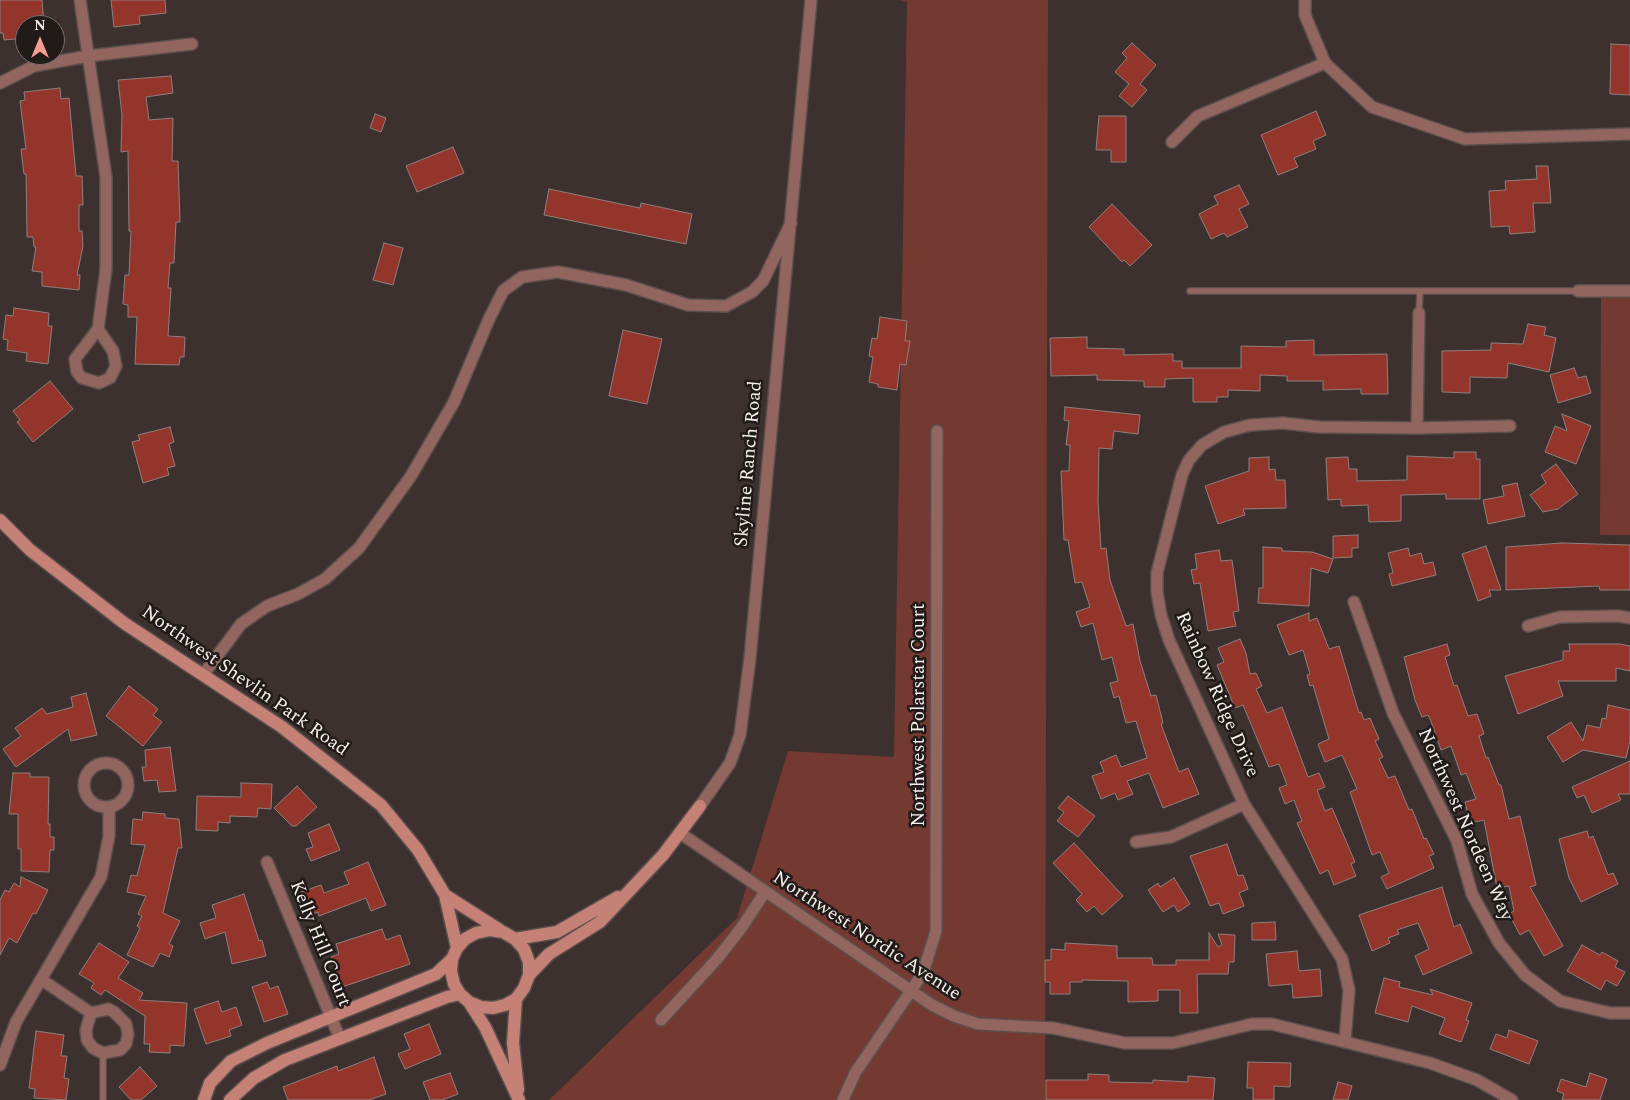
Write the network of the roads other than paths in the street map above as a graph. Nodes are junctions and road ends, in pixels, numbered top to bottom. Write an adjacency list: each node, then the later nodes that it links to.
1 (80, 0): 5 (street)
2 (811, 0): 10 (street, Skyline Ranch Road)
3 (1305, 0): 6 (street)
4 (192, 44): 5 (street)
5 (88, 56): 7 (street); 16 (street)
6 (1325, 63): 8 (street); 9 (street)
7 (0, 83)
8 (1630, 134)
9 (1172, 142)
10 (791, 222): 24 (street); 26 (street, Skyline Ranch Road)
11 (1190, 291): 12 (lane)
12 (1420, 291): 13 (lane); 15 (lane)
13 (1578, 291): 14 (street)
14 (1630, 291)
15 (1419, 314): 18 (street)
16 (98, 329): 16 (street)
17 (1510, 426): 18 (street, Rainbow Ridge Drive)
18 (1417, 428): 25 (street, Rainbow Ridge Drive)
19 (938, 431): 39 (street, Northwest Polarstar Court)
20 (0, 520): 24 (street, Northwest Shevlin Park Road)
21 (1354, 602): 43 (street, Northwest Nordeen Way)
22 (1630, 618): 23 (street)
23 (1528, 626)
24 (203, 675): 33 (street, Northwest Shevlin Park Road)
25 (1244, 804): 29 (street); 47 (street, Rainbow Ridge Drive)
26 (700, 806): 28 (street, Skyline Ranch Road)
27 (109, 807): 38 (street)
28 (680, 833): 31 (street, Northwest Nordic Avenue); 32 (street, Skyline Ranch Road)
29 (1136, 842)
30 (267, 862): 44 (street, Kelly Hill Court)
31 (765, 892): 39 (street, Northwest Nordic Avenue); 45 (street)
32 (625, 894): 35 (street, Skyline Ranch Road); 37 (street, Skyline Ranch Road)
33 (446, 895): 34 (street, Northwest Shevlin Park Road); 36 (street, Northwest Shevlin Park Road)
34 (503, 932): 35 (street); 36 (street)
35 (515, 939): 37 (street)
36 (455, 954): 40 (street); 44 (street)
37 (529, 976): 41 (street)
38 (42, 980): 42 (street); 49 (street)
39 (911, 992): 47 (street, Northwest Nordic Avenue); 54 (street, Northwest Polarstar Court)
40 (465, 998): 41 (street); 46 (street); 53 (street)
41 (516, 999): 53 (street)
42 (91, 1013): 48 (street); 48 (street)
43 (1630, 1013)
44 (330, 1017): 46 (street, Kelly Hill Court); 51 (street)
45 (661, 1020)
46 (340, 1039): 52 (street)
47 (1345, 1041): 55 (street, Northwest Nordic Avenue)
48 (103, 1053): 50 (lane)
49 (0, 1065)
50 (102, 1100)
51 (204, 1100)
52 (230, 1100)
53 (519, 1100)
54 (843, 1100)
55 (1512, 1100)

